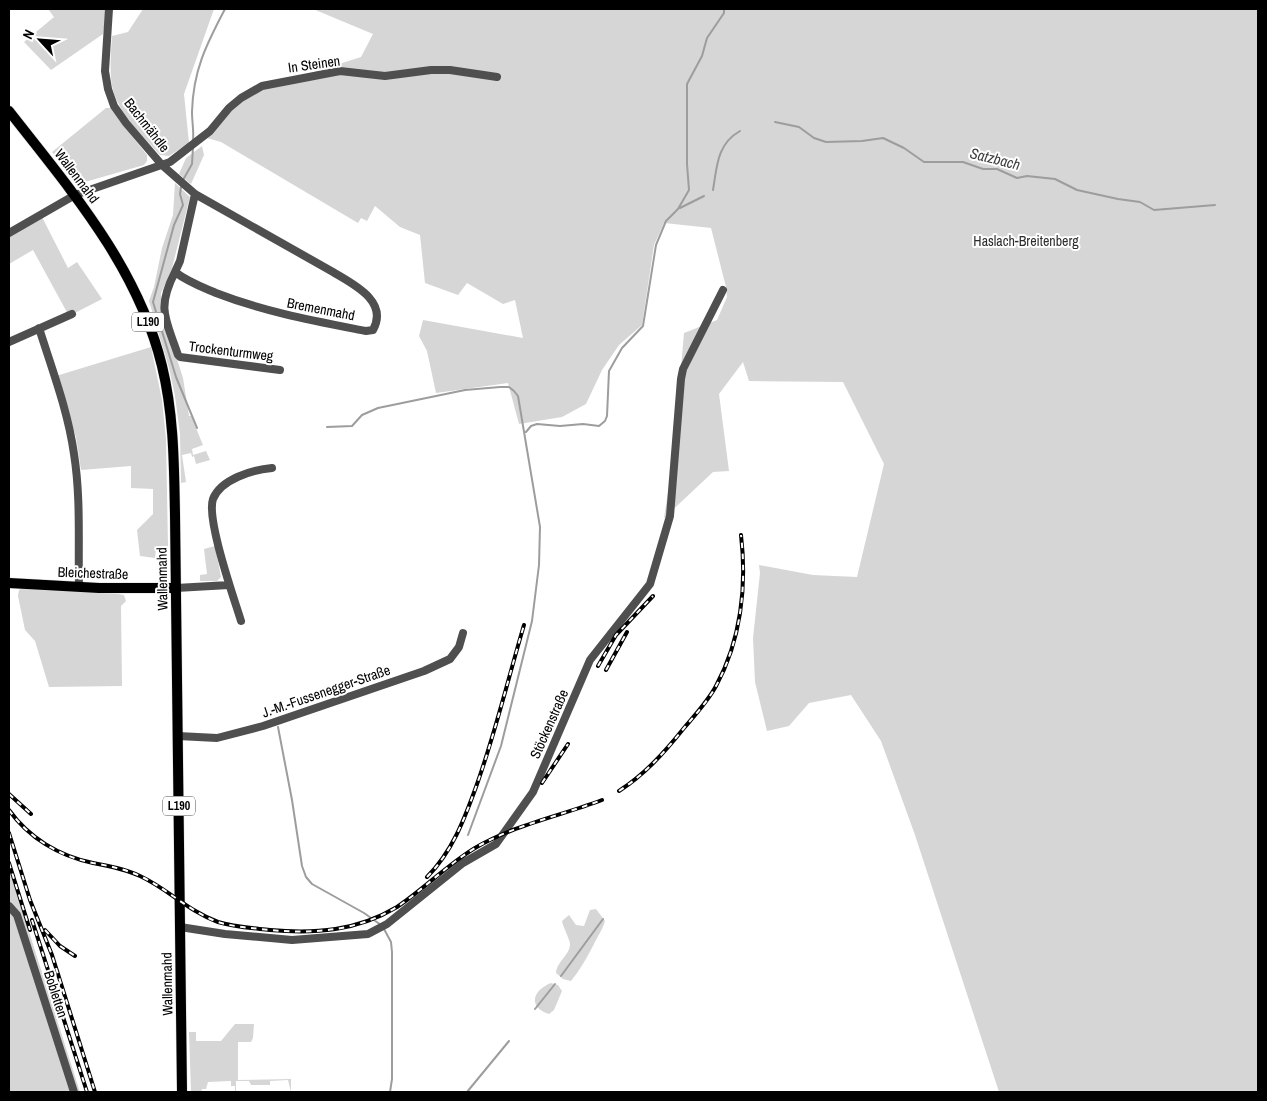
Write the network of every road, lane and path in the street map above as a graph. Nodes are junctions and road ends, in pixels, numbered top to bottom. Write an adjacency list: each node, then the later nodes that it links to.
1 (109, 9): 4 (street, Bachmähdle)
2 (497, 78): 4 (street, In Steinen)
3 (9, 111): 6 (main road, Wallenmahd / L190)
4 (162, 165): 5 (street, Bremenmahd); 6 (street, Bachmähdle)
5 (195, 194): 8 (street); 8 (street, Bremenmahd)
6 (75, 195): 7 (street, Bachmähdle); 18 (main road, Wallenmahd / L190)
7 (9, 233)
8 (175, 272): 13 (street, Trockenturmweg)
9 (724, 290): 23 (street, Stöckenstraße)
10 (72, 314): 11 (street)
11 (39, 328): 12 (street); 17 (street)
12 (9, 342)
13 (280, 370)
14 (272, 468): 16 (street)
15 (9, 583): 17 (main road, Bleichestraße)
16 (229, 585): 18 (street); 19 (street)
17 (79, 587): 18 (main road, Bleichestraße)
18 (176, 588): 21 (main road, Wallenmahd / L190)
19 (242, 621)
20 (464, 633): 21 (street, J.-M.-Fussenegger-Straße)
21 (178, 736): 23 (main road, Wallenmahd / L190)
22 (9, 906): 24 (street, Bobletten)
23 (180, 928): 25 (main road, Wallenmahd / L190)
24 (74, 1092)
25 (182, 1092)

